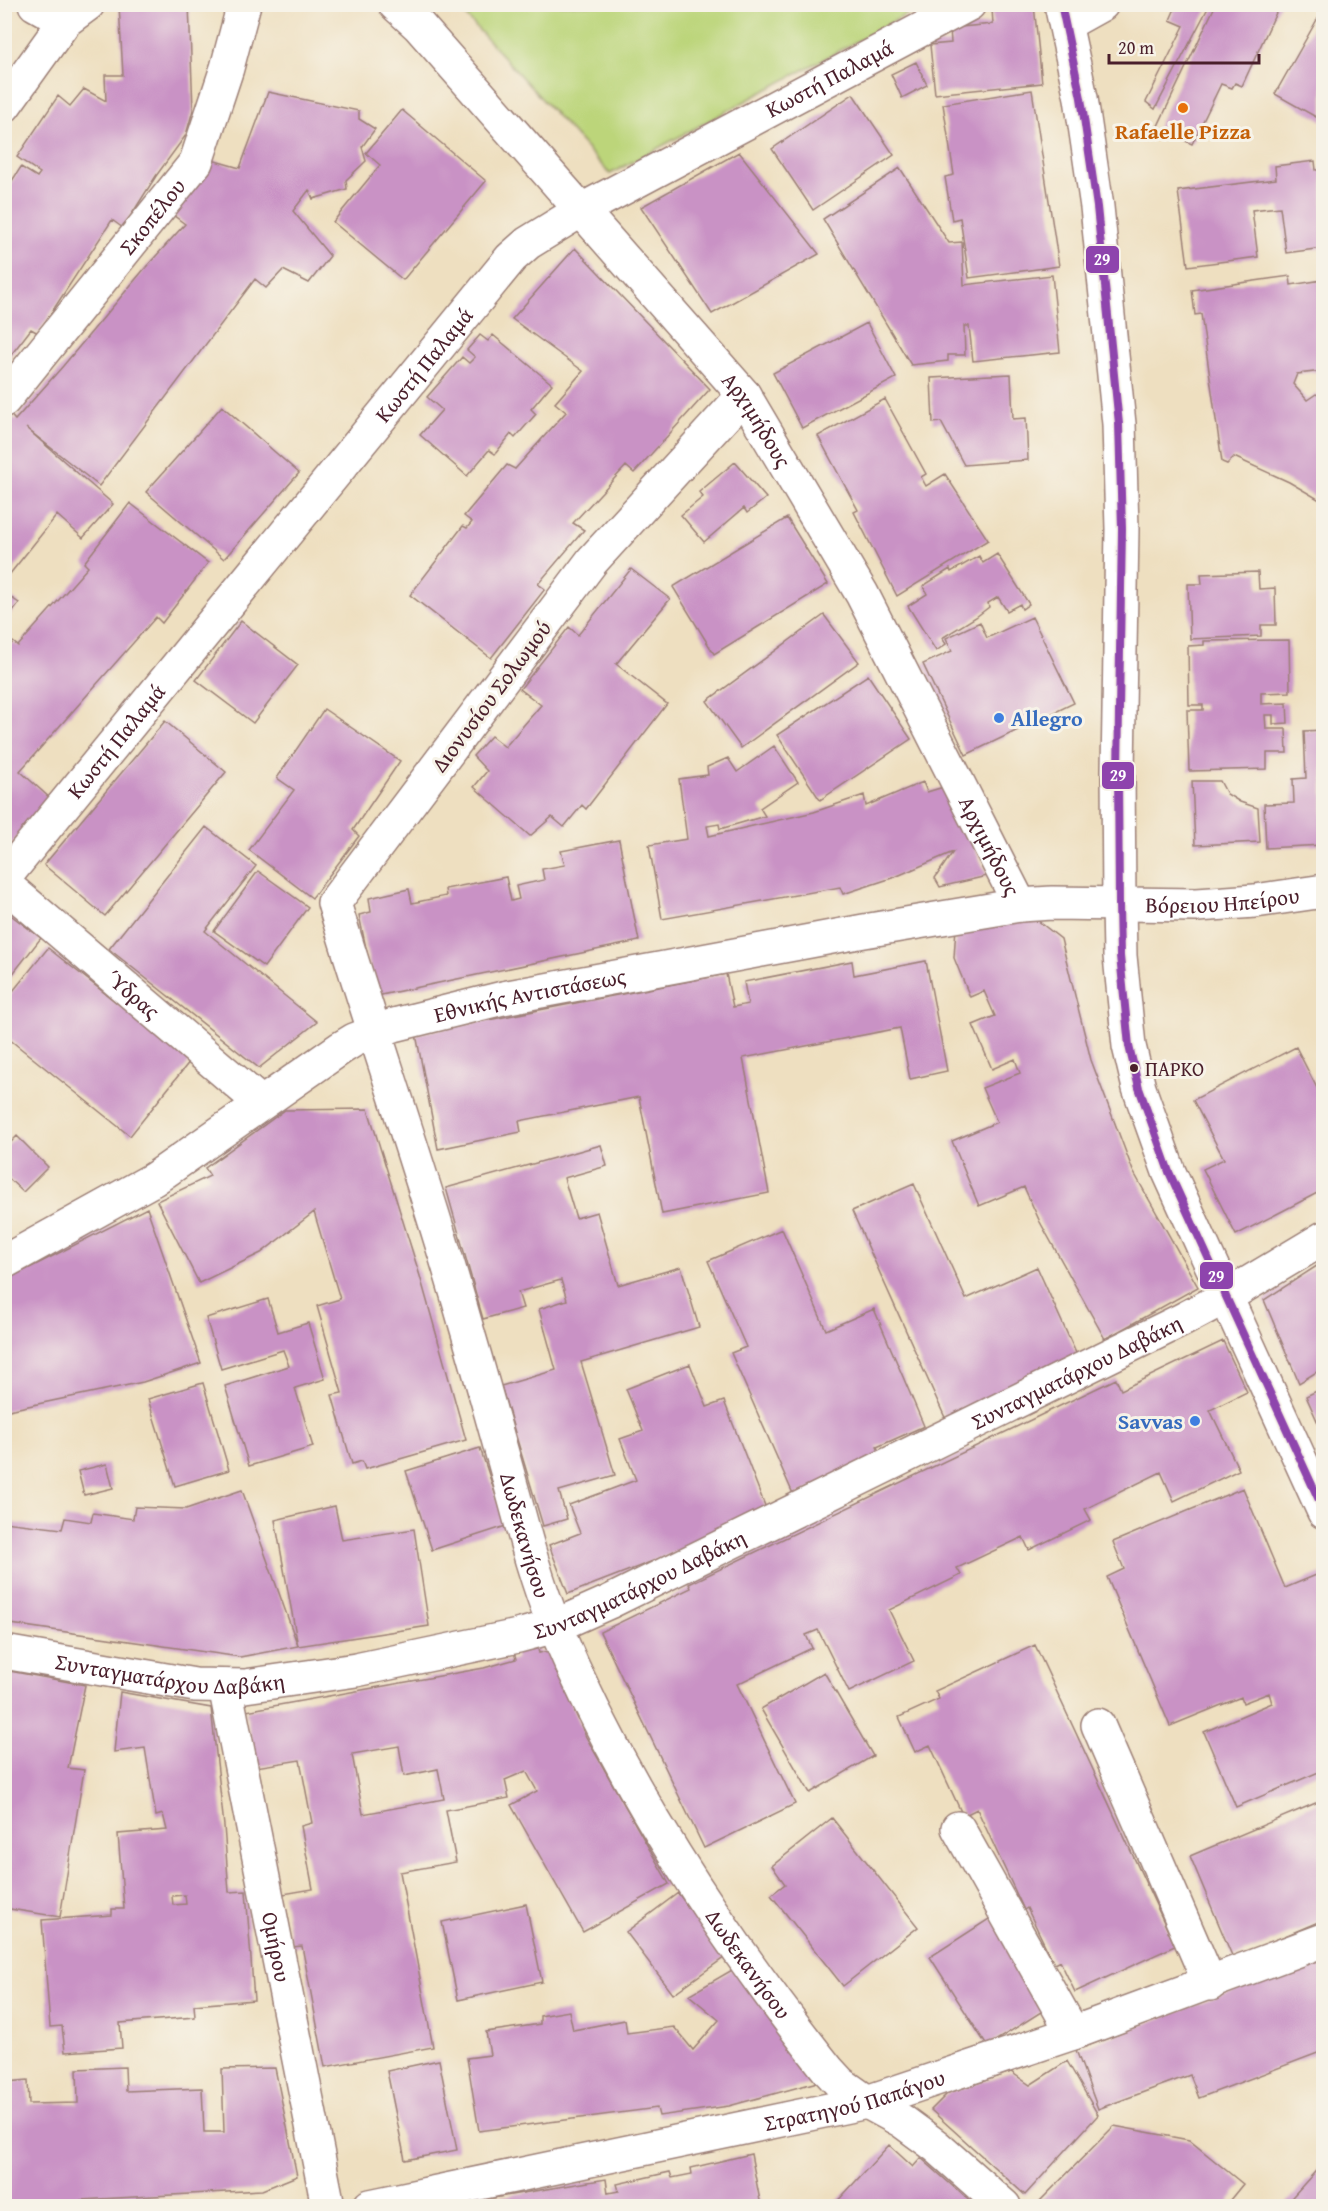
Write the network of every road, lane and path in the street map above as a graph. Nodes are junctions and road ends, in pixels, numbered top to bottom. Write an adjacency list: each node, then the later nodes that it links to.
1 (35, 4): 6 (street)
2 (244, 4): 11 (street, Σκοπέλου)
3 (394, 4): 9 (street, Αρχιμήδους)
4 (969, 4): 9 (street, Κωστή Παλαμά)
5 (1102, 4): 7 (street)
6 (76, 13): 8 (street)
7 (1063, 14): 15 (street)
8 (4, 106)
9 (580, 211): 10 (street, Αρχιμήδους); 12 (street, Κωστή Παλαμά)
10 (744, 395): 16 (street, Αρχιμήδους); 17 (street, Διονυσίου Σολωμού)
11 (4, 400)
12 (4, 878)
13 (4, 884): 18 (street, Ύδρας)
14 (1323, 891): 15 (street, Βόρειου Ηπείρου)
15 (1119, 904): 16 (street, Εθνικής Αντιστάσεως); 21 (street)
16 (1020, 905): 17 (street, Εθνικής Αντιστάσεως)
17 (373, 1032): 18 (street, Εθνικής Αντιστάσεως); 23 (street, Δωδεκανήσου)
18 (261, 1103): 20 (street, Εθνικής Αντιστάσεως)
19 (1323, 1238): 21 (street, Συνταγματάρχου Δαβάκη)
20 (11, 1249)
21 (1227, 1296): 22 (street); 23 (street, Συνταγματάρχου Δαβάκη)
22 (1323, 1512)
23 (555, 1626): 25 (street, Συνταγματάρχου Δαβάκη); 31 (street, Δωδεκανήσου)
24 (4, 1652): 25 (street, Συνταγματάρχου Δαβάκη)
25 (225, 1686): 32 (street, Ομήρου)
26 (1098, 1725): 29 (street)
27 (957, 1828): 30 (street)
28 (1323, 1940): 29 (street, Στρατηγού Παπάγου)
29 (1209, 1984): 30 (street, Στρατηγού Παπάγου)
30 (1073, 2033): 31 (street, Στρατηγού Παπάγου)
31 (867, 2102): 33 (street, Στρατηγού Παπάγου); 34 (street, Δωδεκανήσου)
32 (328, 2206)
33 (370, 2206)
34 (1004, 2206)

